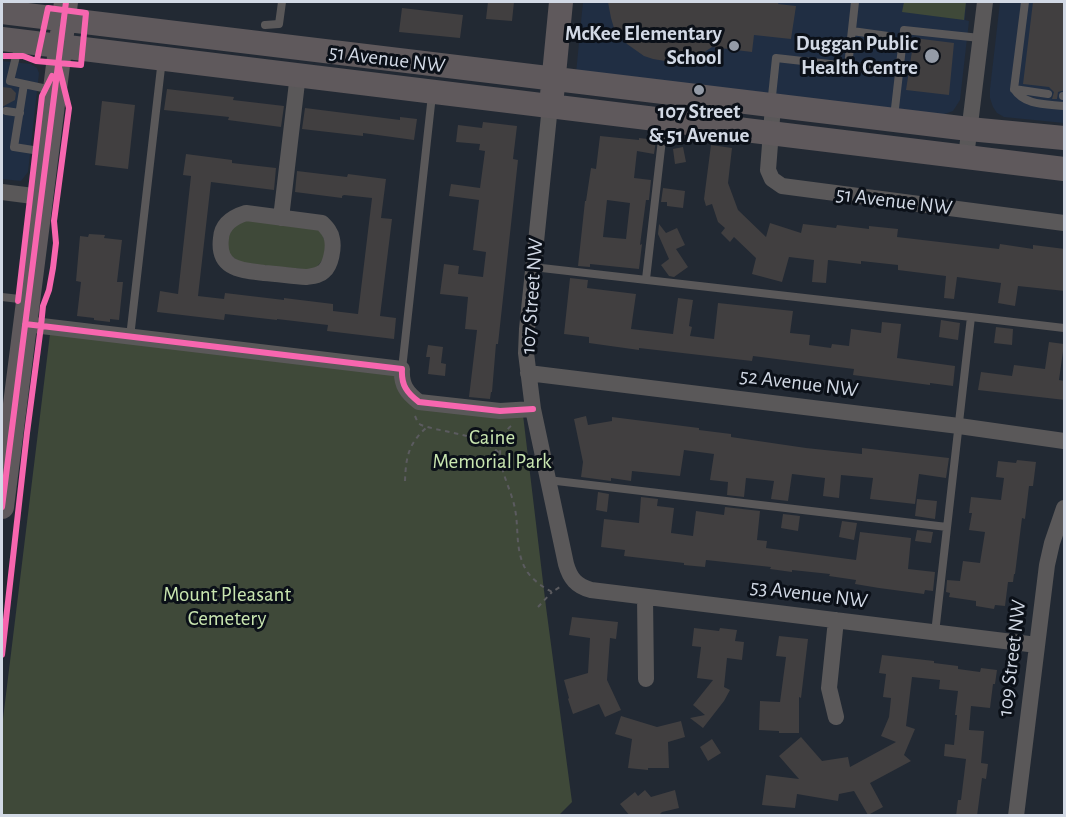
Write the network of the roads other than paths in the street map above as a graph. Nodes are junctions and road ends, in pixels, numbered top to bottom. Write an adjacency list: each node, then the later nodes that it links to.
1 (44, 2): 8 (main road)
2 (282, 2): 9 (lane)
3 (561, 2): 19 (main road, 107 Street NW)
4 (855, 2): 10 (lane)
5 (985, 2): 12 (street)
6 (1025, 2): 22 (lane)
7 (65, 11): 8 (main road, 51 Avenue NW); 14 (main road); 19 (main road, 51 Avenue NW)
8 (5, 13)
9 (265, 25)
10 (852, 31): 11 (lane); 16 (lane)
11 (888, 36)
12 (980, 38): 32 (lane); 33 (street)
13 (10, 40): 14 (main road, 51 Avenue NW); 20 (lane)
14 (60, 46): 15 (main road, 51 Avenue NW); 23 (main road)
15 (162, 59): 18 (main road, 51 Avenue NW); 50 (lane)
16 (848, 66): 17 (lane); 27 (lane)
17 (883, 70)
18 (298, 74): 24 (main road, 51 Avenue NW); 41 (street)
19 (553, 79): 26 (main road, 107 Street NW); 27 (main road, 51 Avenue NW)
20 (6, 80): 21 (lane)
21 (24, 84): 23 (lane); 30 (lane)
22 (1014, 89): 25 (lane); 28 (lane)
23 (55, 91): 36 (main road)
24 (433, 92): 26 (main road, 51 Avenue NW); 51 (lane)
25 (1048, 94)
26 (550, 106): 31 (main road, 51 Avenue NW); 43 (street, 107 Street NW)
27 (774, 106): 32 (main road, 51 Avenue NW); 34 (street, 51 Avenue NW)
28 (1065, 106)
29 (6, 111): 30 (lane)
30 (20, 113): 36 (lane)
31 (664, 120): 34 (main road, 51 Avenue NW); 44 (lane)
32 (893, 120): 33 (main road, 51 Avenue NW)
33 (969, 129): 35 (main road, 51 Avenue NW); 37 (street)
34 (771, 133): 37 (main road, 51 Avenue NW); 42 (street, 51 Avenue NW)
35 (1065, 138)
36 (47, 153): 40 (main road)
37 (966, 157): 38 (main road, 51 Avenue NW)
38 (1065, 169)
39 (2, 192): 40 (street)
40 (41, 197): 46 (main road)
41 (281, 218): 41 (street)
42 (1065, 223)
43 (533, 267): 44 (lane); 52 (street, 107 Street NW)
44 (646, 279): 47 (lane)
45 (2, 297): 46 (lane)
46 (28, 300): 48 (main road)
47 (971, 317): 49 (lane); 55 (lane)
48 (25, 324): 50 (street); 53 (main road)
49 (1065, 328)
50 (130, 336): 51 (street)
51 (402, 369): 54 (street)
52 (528, 373): 54 (street, 107 Street NW); 55 (street, 52 Avenue NW)
53 (9, 402): 58 (main road)
54 (533, 409): 57 (street, 107 Street NW)
55 (959, 426): 56 (street, 52 Avenue NW); 60 (lane)
56 (1065, 441)
57 (548, 480): 60 (lane); 61 (street, 107 Street NW)
58 (2, 507)
59 (1065, 508): 65 (street, 109 Street NW)
60 (947, 527): 64 (lane)
61 (577, 585): 62 (street, 53 Avenue NW)
62 (645, 597): 63 (street, 53 Avenue NW); 66 (street)
63 (836, 620): 64 (street, 53 Avenue NW); 67 (street)
64 (935, 633): 65 (street, 53 Avenue NW)
65 (1037, 645): 68 (street, 109 Street NW)
66 (646, 679)
67 (836, 717)
68 (1016, 816)

